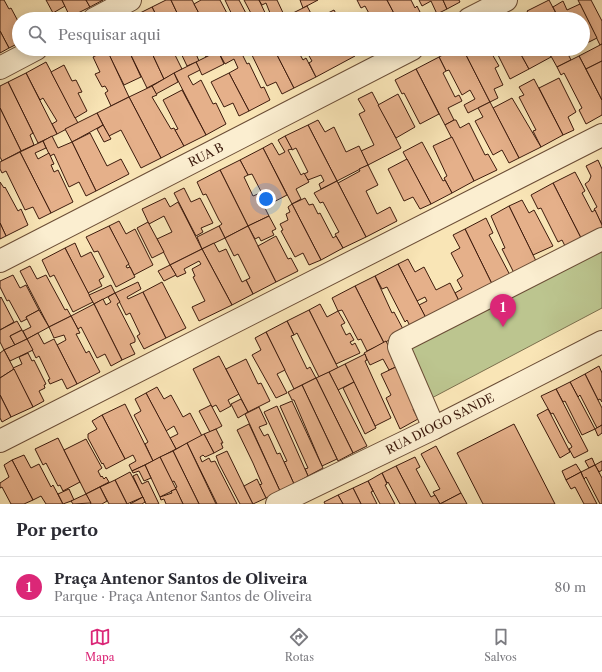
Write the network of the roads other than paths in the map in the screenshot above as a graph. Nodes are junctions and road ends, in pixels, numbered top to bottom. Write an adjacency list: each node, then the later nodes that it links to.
1 (130, 0): 3 (street)
2 (506, 0): 4 (street)
3 (107, 12)
4 (483, 12)
5 (23, 56): 7 (street)
6 (398, 56): 10 (street, RUA B)
7 (0, 68)
8 (602, 134): 13 (street)
9 (602, 239): 12 (street)
10 (0, 261)
11 (602, 342): 12 (street, RUA DIOGO SANDE)
12 (434, 428): 14 (street, RUA DIOGO SANDE)
13 (0, 441)
14 (277, 504)

